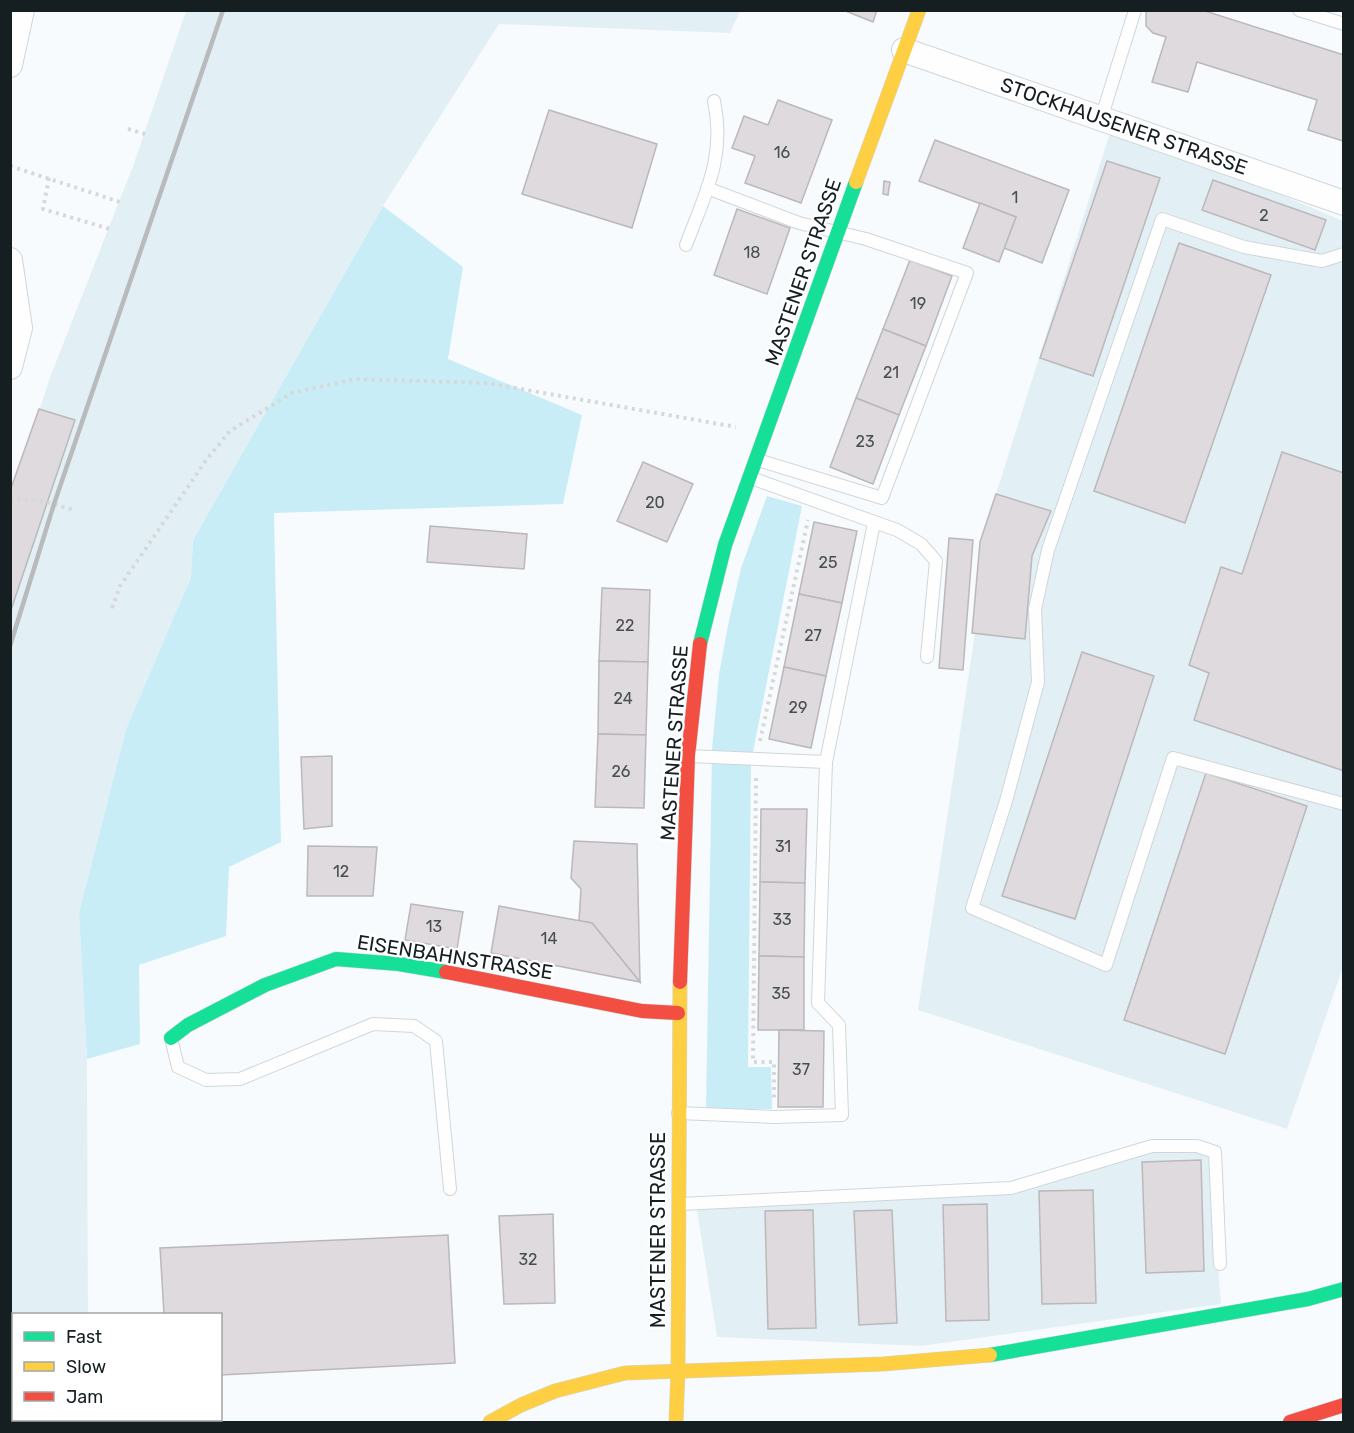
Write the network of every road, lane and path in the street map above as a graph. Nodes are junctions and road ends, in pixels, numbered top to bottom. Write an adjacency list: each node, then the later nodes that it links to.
1 (22, 10): 7 (street)
2 (919, 10): 6 (main road, MASTENER STRASSE)
3 (1136, 10): 9 (lane)
4 (1299, 10): 5 (lane)
5 (1344, 24)
6 (904, 50): 9 (street, STOCKHAUSENER STRASSE); 18 (main road, MASTENER STRASSE)
7 (10, 65)
8 (714, 101): 14 (lane)
9 (1101, 119): 16 (street, STOCKHAUSENER STRASSE)
10 (128, 129): 11 (path)
11 (145, 134)
12 (10, 165): 13 (path)
13 (50, 178): 15 (path); 17 (path)
14 (707, 188): 18 (lane); 19 (lane)
15 (120, 202)
16 (1344, 203)
17 (110, 229)
18 (838, 232): 23 (main road, MASTENER STRASSE); 24 (lane)
19 (686, 245)
20 (1344, 254): 35 (lane)
21 (10, 260): 22 (street)
22 (10, 367)
23 (765, 436): 24 (main road, MASTENER STRASSE); 30 (path)
24 (756, 460): 25 (main road, MASTENER STRASSE)
25 (750, 478): 27 (lane); 32 (main road, MASTENER STRASSE)
26 (10, 498): 28 (path)
27 (812, 501): 29 (lane); 33 (path)
28 (73, 510)
29 (874, 523): 31 (lane); 34 (lane)
30 (112, 608)
31 (927, 657)
32 (689, 756): 33 (lane); 36 (main road, MASTENER STRASSE)
33 (756, 758): 34 (lane); 39 (path)
34 (826, 762): 39 (lane)
35 (1344, 804)
36 (678, 1013): 37 (main road, EISENBAHNSTRASSE); 38 (main road, MASTENER STRASSE)
37 (171, 1038): 40 (lane)
38 (677, 1113): 39 (lane); 41 (main road, MASTENER STRASSE)
39 (775, 1117)
40 (450, 1189)
41 (676, 1204): 42 (lane); 44 (main road, MASTENER STRASSE)
42 (1220, 1264)
43 (1344, 1289): 44 (main road)
44 (678, 1370): 46 (main road); 47 (main road, MASTENER STRASSE)
45 (1344, 1405): 48 (main road)
46 (490, 1422)
47 (676, 1422)
48 (1290, 1422)

